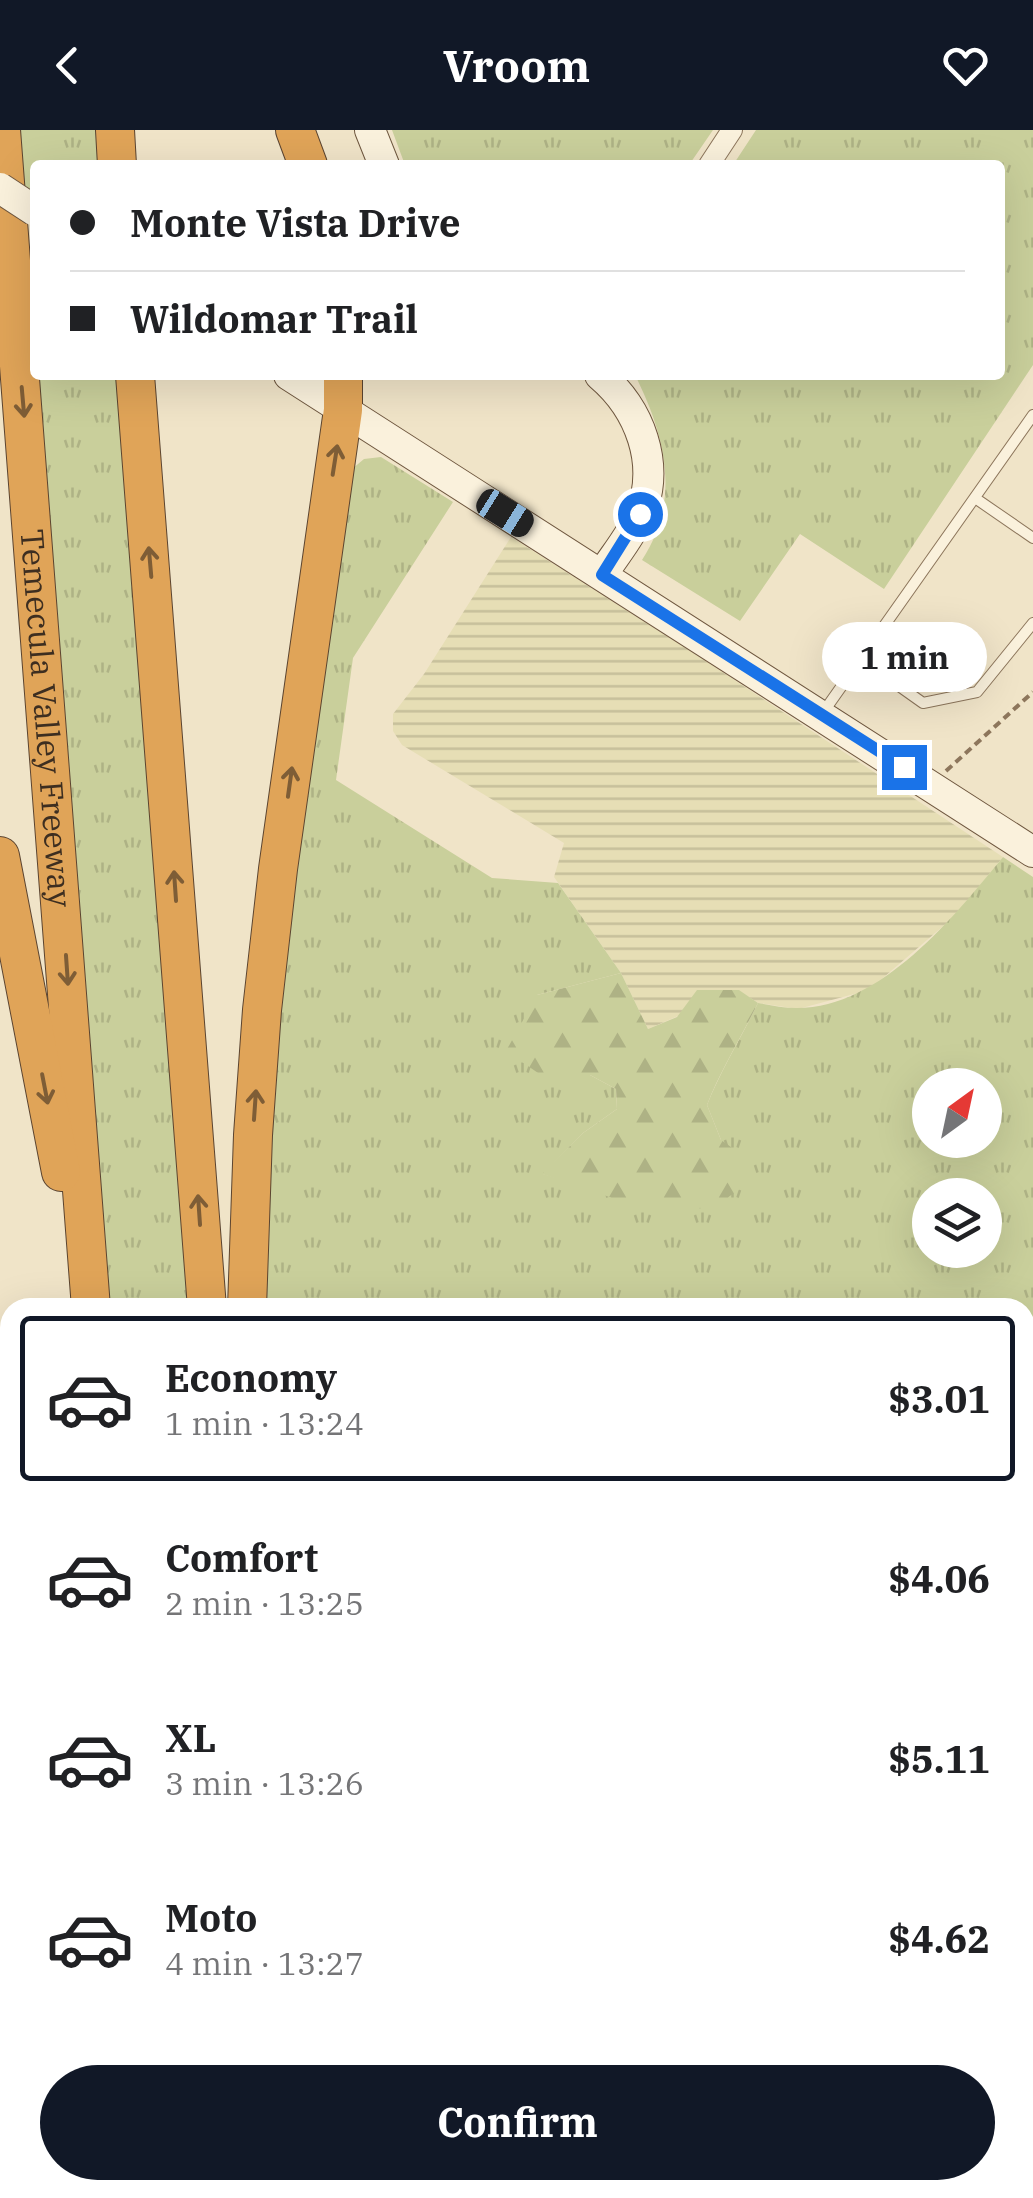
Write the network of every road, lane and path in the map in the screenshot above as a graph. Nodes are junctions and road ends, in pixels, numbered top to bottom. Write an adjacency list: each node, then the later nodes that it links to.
1 (1, 130): 28 (highway, Temecula Valley Freeway, one-way to 28)
2 (115, 130): 6 (highway)
3 (295, 130): 7 (highway)
4 (370, 130): 8 (main road)
5 (732, 130): 9 (street)
6 (118, 160)
7 (306, 160)
8 (382, 160)
9 (712, 160)
10 (0, 188): 11 (main road, bridge)
11 (30, 207)
12 (135, 380): 29 (highway, one-way to 12)
13 (305, 380): 15 (main road)
14 (606, 380): 19 (main road)
15 (343, 392): 19 (main road); 30 (highway, one-way to 15)
16 (1033, 415): 17 (lane)
17 (975, 498): 18 (lane); 21 (lane)
18 (1033, 538)
19 (602, 575): 23 (main road)
20 (1033, 623): 21 (lane)
21 (860, 659): 23 (lane)
22 (1033, 692): 24 (path)
23 (822, 714): 24 (main road)
24 (932, 784): 25 (main road)
25 (1033, 852)
26 (0, 856): 27 (highway, one-way to 27)
27 (87, 1298)
28 (88, 1298)
29 (206, 1298)
30 (247, 1298)

